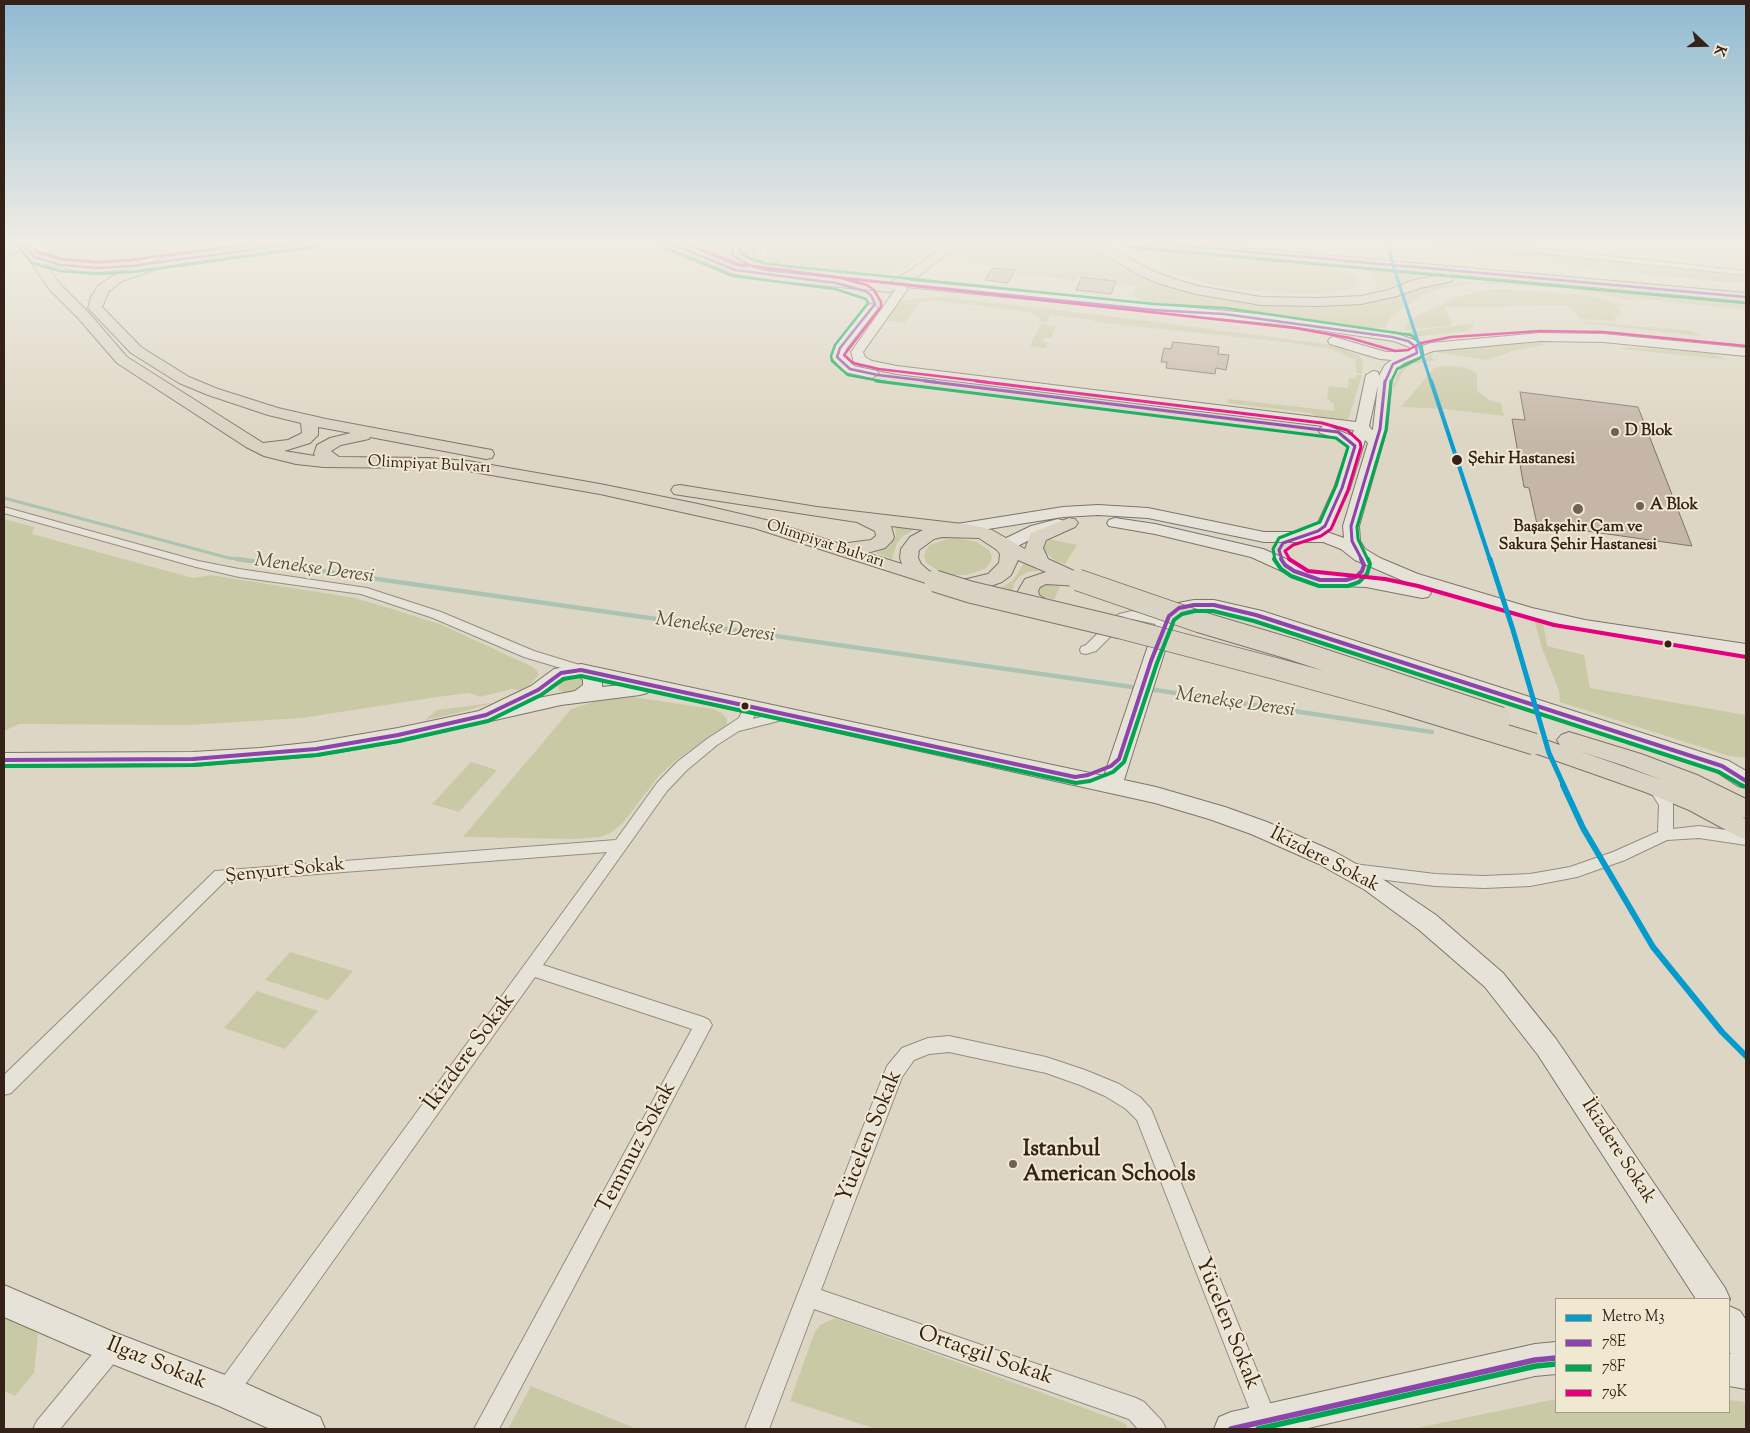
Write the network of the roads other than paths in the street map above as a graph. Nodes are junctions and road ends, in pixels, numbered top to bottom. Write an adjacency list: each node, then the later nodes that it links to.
1 (76, 308): 20 (main road, Olimpiyat Bulvarı)
2 (96, 308): 15 (main road)
3 (872, 308): 14 (street)
4 (885, 308): 14 (street)
5 (1059, 308): 11 (street)
6 (1135, 308): 8 (street)
7 (1597, 335): 9 (street); 10 (street); 12 (street); 13 (street)
8 (1382, 336): 9 (street); 11 (street)
9 (1402, 339): 13 (street)
10 (1746, 347)
11 (1370, 350): 13 (street); 16 (street)
12 (1746, 352)
13 (1413, 354): 18 (street)
14 (936, 378): 16 (street); 19 (street)
15 (308, 420): 17 (main road); 20 (main road)
16 (1362, 427): 18 (street); 19 (street)
17 (384, 436): 21 (main road); 22 (main road)
18 (1375, 442): 32 (street)
19 (1355, 446): 24 (street)
20 (258, 447): 21 (main road, Olimpiyat Bulvarı)
21 (338, 462): 22 (main road, Olimpiyat Bulvarı)
22 (607, 483): 25 (main road); 31 (main road, Olimpiyat Bulvarı)
23 (4, 510): 45 (street)
24 (1330, 514): 27 (street); 29 (street)
25 (860, 517): 28 (main road); 31 (main road)
26 (1069, 522): 30 (street); 33 (main road); 34 (street)
27 (1205, 525): 28 (street); 29 (street)
28 (957, 529): 30 (main road); 37 (main road)
29 (1302, 536): 32 (street); 34 (street)
30 (1004, 546): 33 (main road); 37 (main road, bridge)
31 (837, 548): 37 (main road, Olimpiyat Bulvarı)
32 (1356, 550): 36 (street); 40 (street)
33 (1040, 562): 35 (main road)
34 (1285, 564): 36 (street)
35 (1078, 580): 38 (main road, bridge); 57 (main road, bridge)
36 (1346, 580): 40 (street)
37 (936, 581): 38 (main road, bridge)
38 (1052, 612): 57 (main road, bridge)
39 (1164, 622): 43 (street); 58 (street); 61 (street)
40 (1558, 624): 41 (street); 42 (street)
41 (1700, 643): 42 (street); 44 (street)
42 (1658, 649): 46 (street)
43 (1086, 650)
44 (1746, 650)
45 (529, 654): 47 (street); 48 (street)
46 (1746, 663)
47 (583, 671): 48 (street); 49 (street, İkizdere Sokak); 50 (street)
48 (550, 681): 51 (street); 54 (street)
49 (659, 688): 50 (street); 52 (street, İkizdere Sokak)
50 (582, 696): 51 (street)
51 (561, 699): 54 (street)
52 (727, 702): 53 (street, İkizdere Sokak); 56 (street)
53 (751, 707): 55 (street, İkizdere Sokak); 56 (street)
54 (486, 715): 59 (street)
55 (785, 715): 56 (street); 60 (street, İkizdere Sokak)
56 (732, 729): 70 (street, İkizdere Sokak)
57 (1534, 736): 63 (main road); 64 (main road)
58 (1120, 754): 60 (street); 62 (street); 65 (street)
59 (4, 760)
60 (1075, 777): 62 (street, İkizdere Sokak)
61 (1742, 778): 64 (street)
62 (1112, 785): 65 (street, İkizdere Sokak)
63 (1654, 786): 67 (main road); 68 (street)
64 (1705, 788): 66 (main road)
65 (1156, 795): 71 (street, İkizdere Sokak)
66 (1746, 809)
67 (1746, 830)
68 (1665, 835): 69 (street); 71 (street)
69 (1746, 839)
70 (620, 845): 72 (street, İkizdere Sokak); 73 (street, Şenyurt Sokak)
71 (1348, 869): 75 (street, İkizdere Sokak)
72 (532, 968): 83 (street, İkizdere Sokak); 87 (street, Temmuz Sokak)
73 (4, 1087)
74 (808, 1296): 84 (street, Yücelen Sokak); 88 (street, Yücelen Sokak); 89 (street, Ortaçgil Sokak)
75 (1713, 1298)
76 (4, 1301): 78 (street, Ilgaz Sokak)
77 (1730, 1324): 79 (street)
78 (112, 1348): 83 (street, Ilgaz Sokak); 85 (street)
79 (1746, 1348)
80 (1555, 1358): 84 (street)
81 (1730, 1370): 82 (street)
82 (1746, 1372)
83 (226, 1392): 86 (street, Ilgaz Sokak)
84 (1265, 1420): 90 (street)
85 (45, 1429)
86 (308, 1429)
87 (486, 1429)
88 (757, 1429)
89 (1154, 1429)
90 (1231, 1429)

